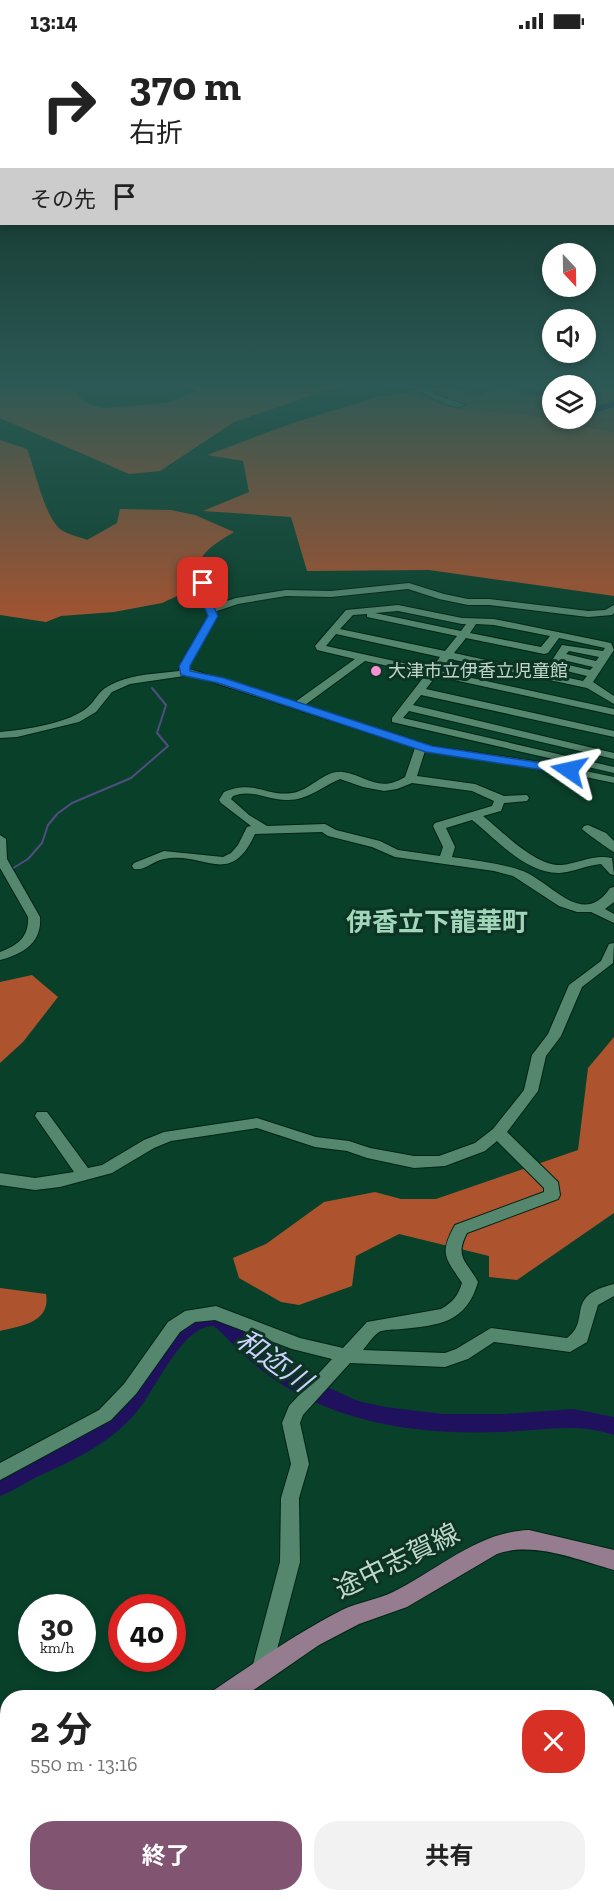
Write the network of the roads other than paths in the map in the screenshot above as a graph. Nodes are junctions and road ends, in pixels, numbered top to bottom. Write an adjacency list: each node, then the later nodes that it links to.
1 (198, 571): 3 (street)
2 (614, 608): 3 (street)
3 (212, 609): 14 (street)
4 (354, 612): 5 (street); 6 (street); 7 (street)
5 (473, 622): 7 (street); 8 (street)
6 (333, 631): 9 (street); 11 (street)
7 (463, 634): 8 (street); 9 (street)
8 (557, 634): 10 (street)
9 (447, 655): 13 (street); 15 (street)
10 (606, 655): 12 (street); 12 (street)
11 (364, 657): 13 (street); 19 (street)
12 (596, 669): 15 (street)
13 (433, 672): 16 (street); 17 (street)
14 (184, 673): 19 (street); 24 (street)
15 (588, 685): 18 (street)
16 (418, 691): 20 (street); 22 (street)
17 (562, 700): 21 (street); 22 (street)
18 (614, 701)
19 (298, 705): 26 (street)
20 (406, 707): 25 (street); 27 (street)
21 (614, 712)
22 (549, 720): 23 (street); 25 (street)
23 (614, 734)
24 (0, 737)
25 (536, 738): 27 (street); 28 (street)
26 (421, 747): 30 (street); 31 (street)
27 (528, 750): 29 (street)
28 (614, 756)
29 (614, 770)
30 (410, 779): 33 (street); 35 (street)
31 (614, 780)
32 (523, 798): 33 (street)
33 (500, 799): 34 (street)
34 (474, 815): 39 (street); 41 (street)
35 (262, 828): 39 (street); 40 (street)
36 (588, 829): 38 (street)
37 (0, 839): 46 (street)
38 (614, 848)
39 (445, 861): 43 (street)
40 (138, 866)
41 (614, 872): 42 (street)
42 (614, 889): 43 (street)
43 (596, 910): 44 (street)
44 (614, 919)
45 (614, 947): 48 (street)
46 (0, 956)
47 (42, 1116): 49 (street)
48 (498, 1133): 49 (street); 52 (street)
49 (84, 1175): 50 (street)
50 (0, 1179)
51 (614, 1290): 52 (street)
52 (346, 1356): 53 (street); 55 (street)
53 (0, 1472)
54 (614, 1560): 55 (main road, 途中志賀線)
55 (261, 1672): 56 (main road, 途中志賀線)
56 (234, 1690)

